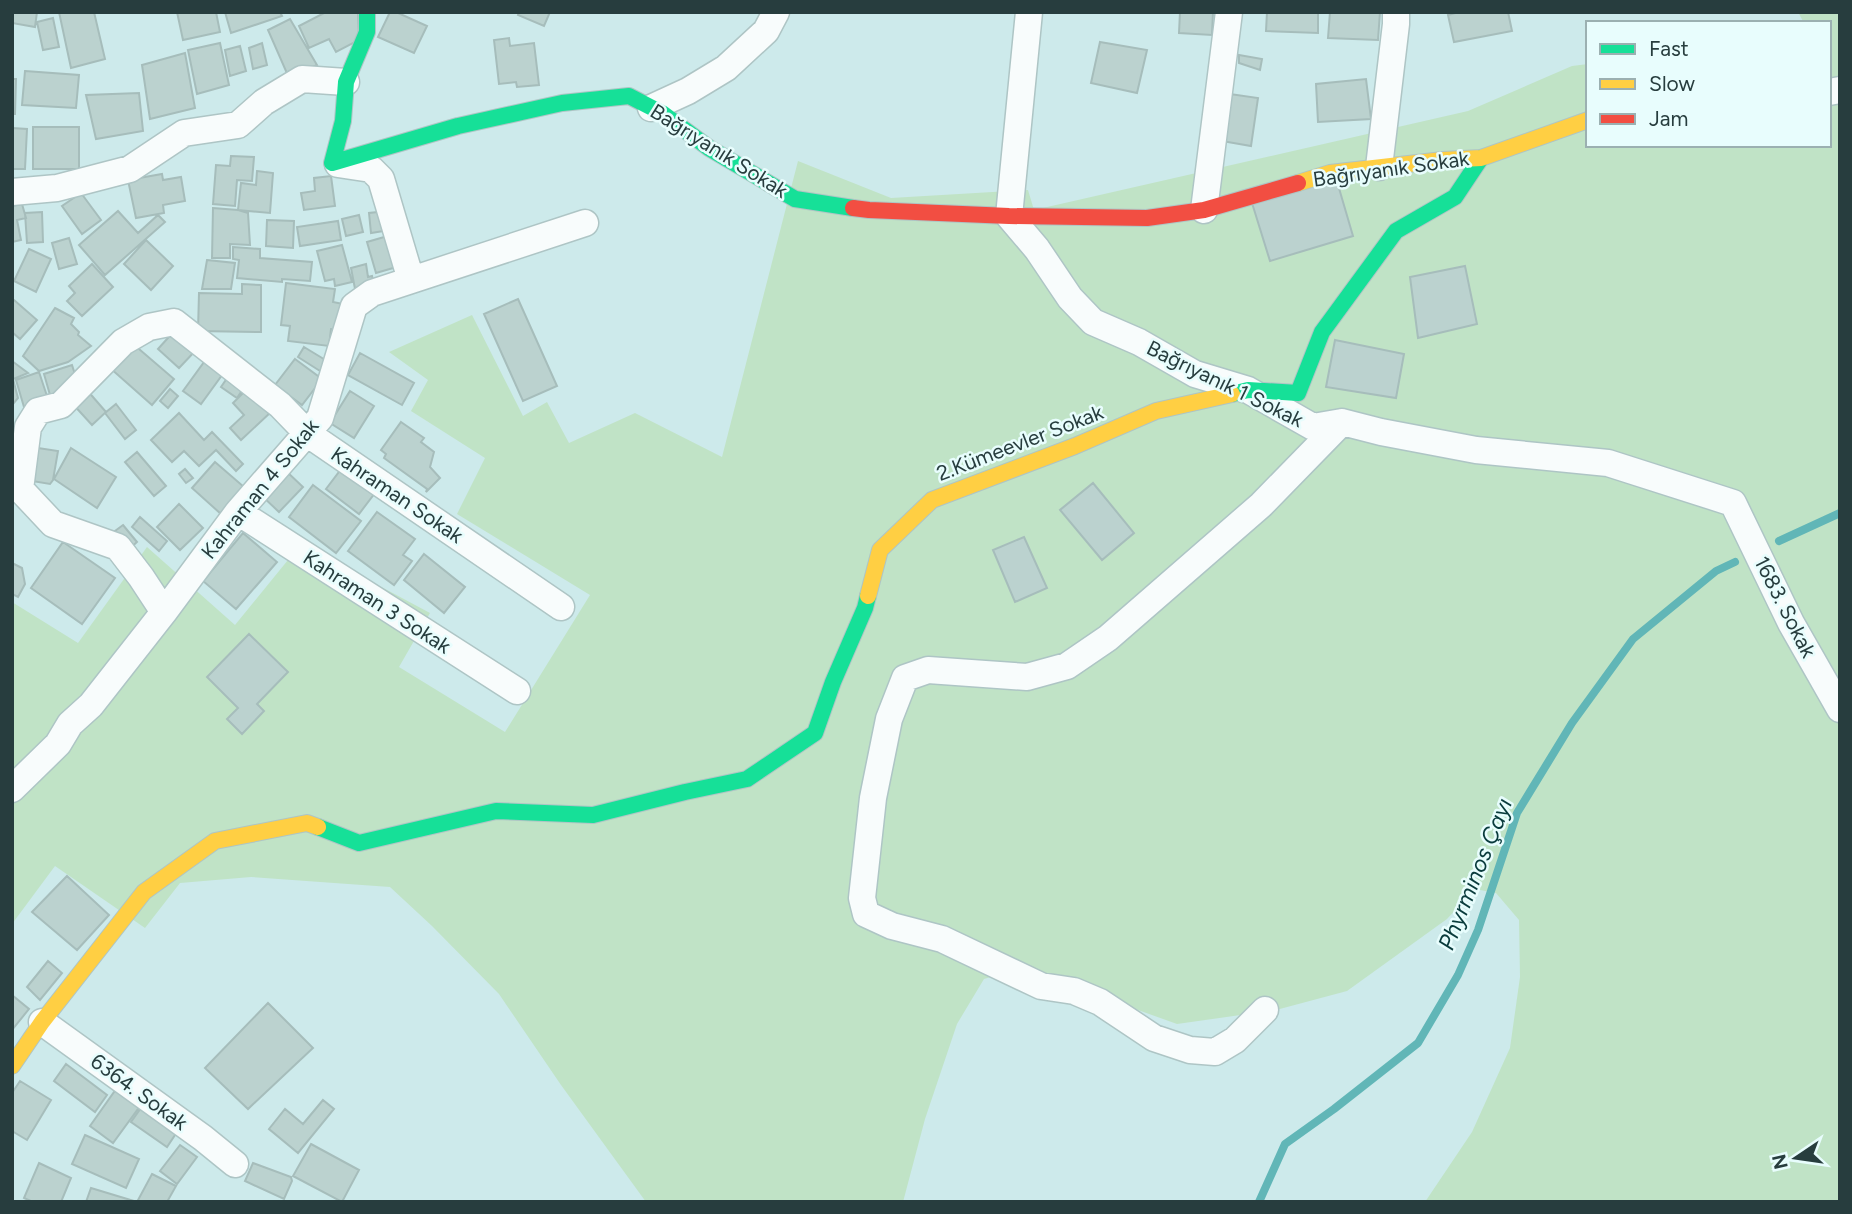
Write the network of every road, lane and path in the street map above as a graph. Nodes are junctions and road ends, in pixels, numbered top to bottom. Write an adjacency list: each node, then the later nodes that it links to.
1 (367, 12): 6 (street)
2 (776, 12): 7 (street)
3 (1029, 12): 14 (street)
4 (1229, 12): 13 (street)
5 (1396, 12): 11 (street)
6 (346, 82): 10 (street); 12 (street)
7 (651, 108): 10 (street, Bağrıyanık Sokak); 14 (street, Bağrıyanık Sokak)
8 (1586, 121): 9 (street, Bağrıyanık Sokak)
9 (1481, 158): 11 (street, Bağrıyanık Sokak); 17 (street, 2.Kümeevler Sokak)
10 (332, 163): 16 (street)
11 (1379, 167): 13 (street, Bağrıyanık Sokak)
12 (12, 192)
13 (1204, 210): 14 (street, Bağrıyanık Sokak)
14 (1009, 216): 17 (street, Bağrıyanık 1 Sokak)
15 (585, 223): 16 (street, Kahraman 4 Sokak)
16 (411, 280): 19 (street, Kahraman 4 Sokak)
17 (1248, 390): 18 (street, Bağrıyanık 1 Sokak); 31 (street, 2.Kümeevler Sokak)
18 (1342, 422): 21 (street, Bağrıyanık 1 Sokak); 30 (street)
19 (308, 433): 20 (street, Kahraman Sokak); 22 (street, Kahraman 4 Sokak); 23 (street, Kahraman Sokak)
20 (16, 487): 24 (street)
21 (1733, 503): 27 (street, 1683. Sokak)
22 (237, 512): 24 (street, Kahraman 4 Sokak); 25 (street, Kahraman 3 Sokak)
23 (561, 607)
24 (164, 612): 26 (street, Kahraman 4 Sokak)
25 (517, 691)
26 (90, 705): 28 (street); 29 (street, Kahraman 4 Sokak)
27 (1840, 709)
28 (12, 764)
29 (12, 789)
30 (1265, 1010)
31 (42, 1022): 32 (street, 2.Kümeevler Sokak); 33 (street, 6364. Sokak)
32 (12, 1066)
33 (235, 1164)

